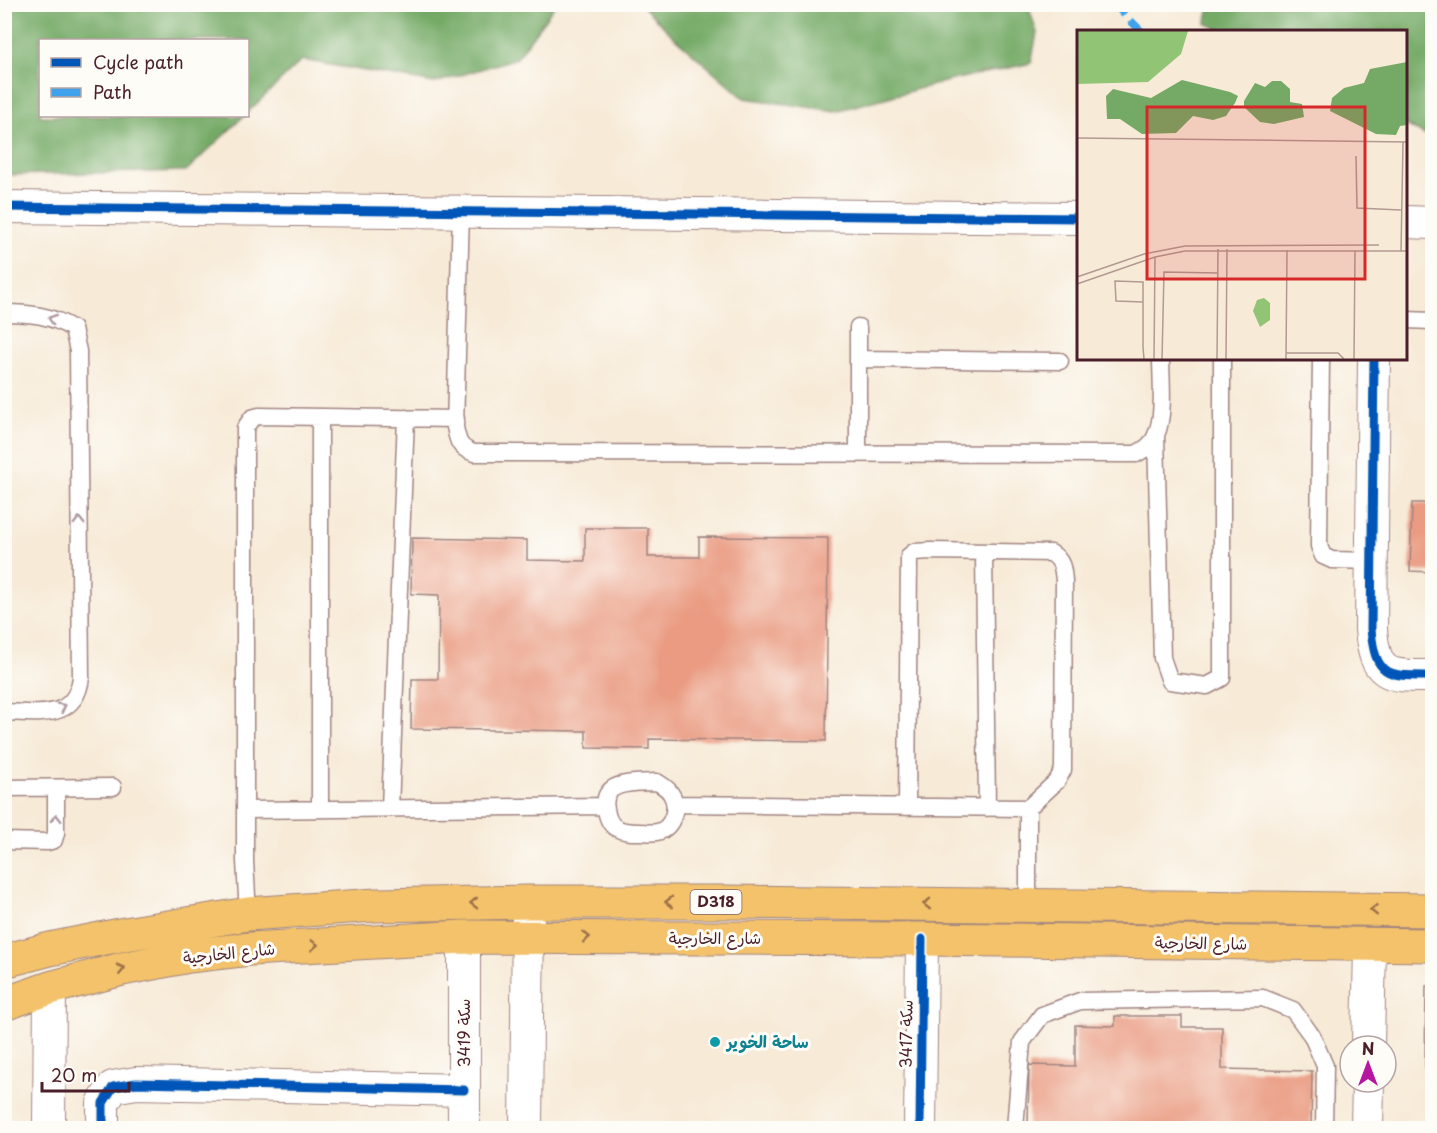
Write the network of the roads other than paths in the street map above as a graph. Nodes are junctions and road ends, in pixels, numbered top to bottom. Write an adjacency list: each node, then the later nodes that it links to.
1 (4, 207): 2 (street)
2 (460, 210): 3 (street); 18 (lane)
3 (1077, 218)
4 (1407, 222): 5 (street)
5 (1432, 223)
6 (4, 313): 24 (lane, one-way to 6)
7 (1407, 320): 8 (lane)
8 (1432, 321)
9 (858, 327): 10 (lane)
10 (858, 359): 15 (lane); 20 (lane)
11 (1161, 360): 19 (lane)
12 (1222, 360): 19 (lane)
13 (1321, 360): 22 (lane)
14 (1374, 360): 22 (street)
15 (1060, 361)
16 (320, 417): 17 (lane); 34 (lane); 35 (lane)
17 (406, 418): 18 (lane); 31 (lane)
18 (456, 419): 20 (lane)
19 (1156, 436): 20 (lane)
20 (858, 453)
21 (984, 552): 30 (lane); 32 (lane); 33 (lane)
22 (1372, 561): 23 (street)
23 (1432, 676)
24 (4, 712)
25 (113, 787): 27 (lane)
26 (4, 788): 27 (lane)
27 (56, 788): 36 (lane, one-way to 27)
28 (675, 804): 29 (lane); 29 (lane); 30 (lane)
29 (605, 806): 31 (lane)
30 (907, 807): 32 (lane)
31 (390, 808): 34 (lane)
32 (987, 808): 33 (lane)
33 (1028, 808): 39 (lane)
34 (320, 809): 35 (lane)
35 (245, 810): 43 (lane)
36 (4, 841)
37 (528, 902): 38 (main road, شارع الخارجية / D318, one-way to 37); 43 (main road, شارع الخارجية / D318, one-way to 43); 47 (street)
38 (727, 902): 39 (main road, شارع الخارجية / D318, one-way to 38); 48 (main road)
39 (1028, 905): 40 (main road, شارع الخارجية / D318)
40 (1182, 907): 41 (main road, شارع الخارجية / D318); 48 (main road)
41 (1233, 908): 42 (main road, شارع الخارجية / D318, one-way to 41); 49 (main road)
42 (1432, 910)
43 (248, 914): 45 (main road, شارع الخارجية / D318)
44 (1432, 930): 49 (main road)
45 (125, 934): 51 (main road, شارع الخارجية / D318); 53 (main road)
46 (464, 937): 47 (main road, شارع الخارجية / D318); 53 (main road, شارع الخارجية / D318, one-way to 46); 56 (street, سكة 3419)
47 (527, 937): 48 (main road, شارع الخارجية / D318, one-way to 48); 61 (street)
48 (922, 939): 49 (main road, شارع الخارجية / D318); 62 (street, سكة 3417)
49 (1370, 945): 50 (main road, شارع الخارجية / D318); 55 (street)
50 (1432, 945)
51 (4, 961)
52 (4, 968): 53 (main road)
53 (50, 988): 54 (main road, شارع الخارجية / D318); 58 (street)
54 (4, 1004)
55 (1368, 1034)
56 (464, 1090): 59 (street); 60 (street, سكة 3419)
57 (1368, 1094): 65 (street)
58 (49, 1128)
59 (103, 1128)
60 (464, 1128)
61 (526, 1128)
62 (920, 1128)
63 (1015, 1128): 64 (lane)
64 (1323, 1128)
65 (1367, 1128)

